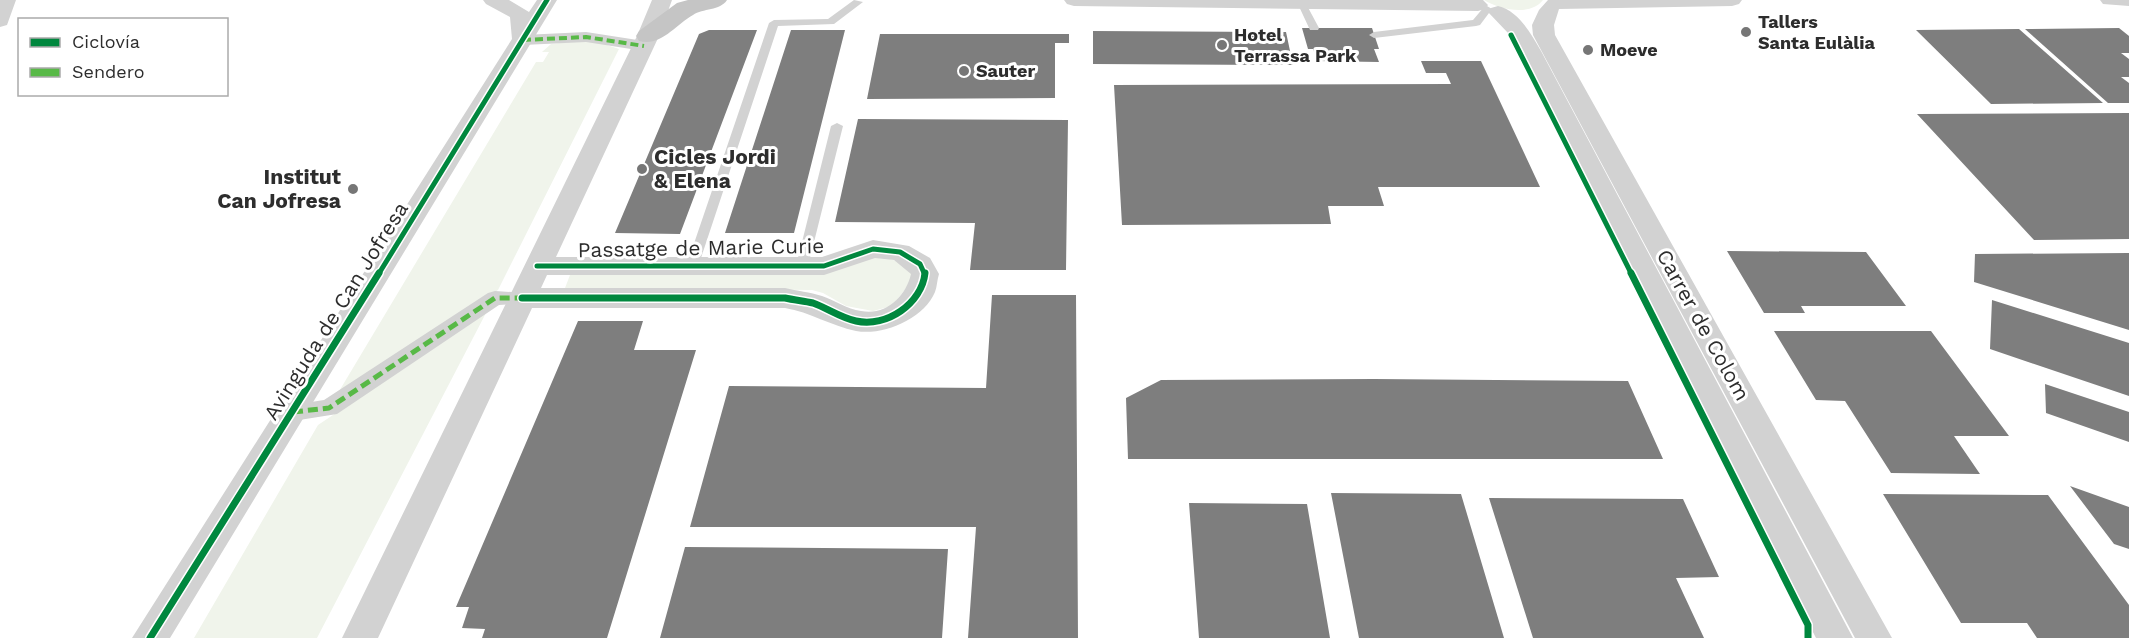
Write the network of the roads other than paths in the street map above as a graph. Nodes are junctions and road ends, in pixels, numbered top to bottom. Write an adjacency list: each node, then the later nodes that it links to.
1 (6, 0): 16 (street)
2 (493, 0): 19 (street)
3 (517, 0): 14 (street, Avinguda de Can Jofresa)
4 (662, 0): 20 (street)
5 (715, 0): 20 (main road)
6 (1074, 0): 10 (street)
7 (1732, 0): 13 (street)
8 (2110, 0): 9 (street)
9 (2115, 0): 11 (street)
10 (1300, 1): 15 (street); 17 (lane)
11 (2129, 1)
12 (858, 2): 24 (lane)
13 (1554, 4): 15 (street); 30 (street, Carrer de Colom)
14 (543, 7): 19 (street, Avinguda de Can Jofresa)
15 (1484, 7): 18 (lane); 29 (street, Carrer de Colom)
16 (0, 21)
17 (1314, 28)
18 (1374, 35)
19 (523, 40): 20 (street); 26 (street, Avinguda de Can Jofresa)
20 (646, 41): 22 (street)
21 (837, 126): 23 (lane)
22 (537, 266): 24 (street, Passatge de Marie Curie); 25 (street)
23 (802, 266): 24 (street, Passatge de Marie Curie); 25 (street, Passatge de Marie Curie)
24 (692, 267)
25 (522, 298): 26 (street, Avinguda de Can Jofresa); 28 (street)
26 (293, 412): 27 (street, Avinguda de Can Jofresa)
27 (150, 638)
28 (360, 638)
29 (1835, 638)
30 (1874, 638)

